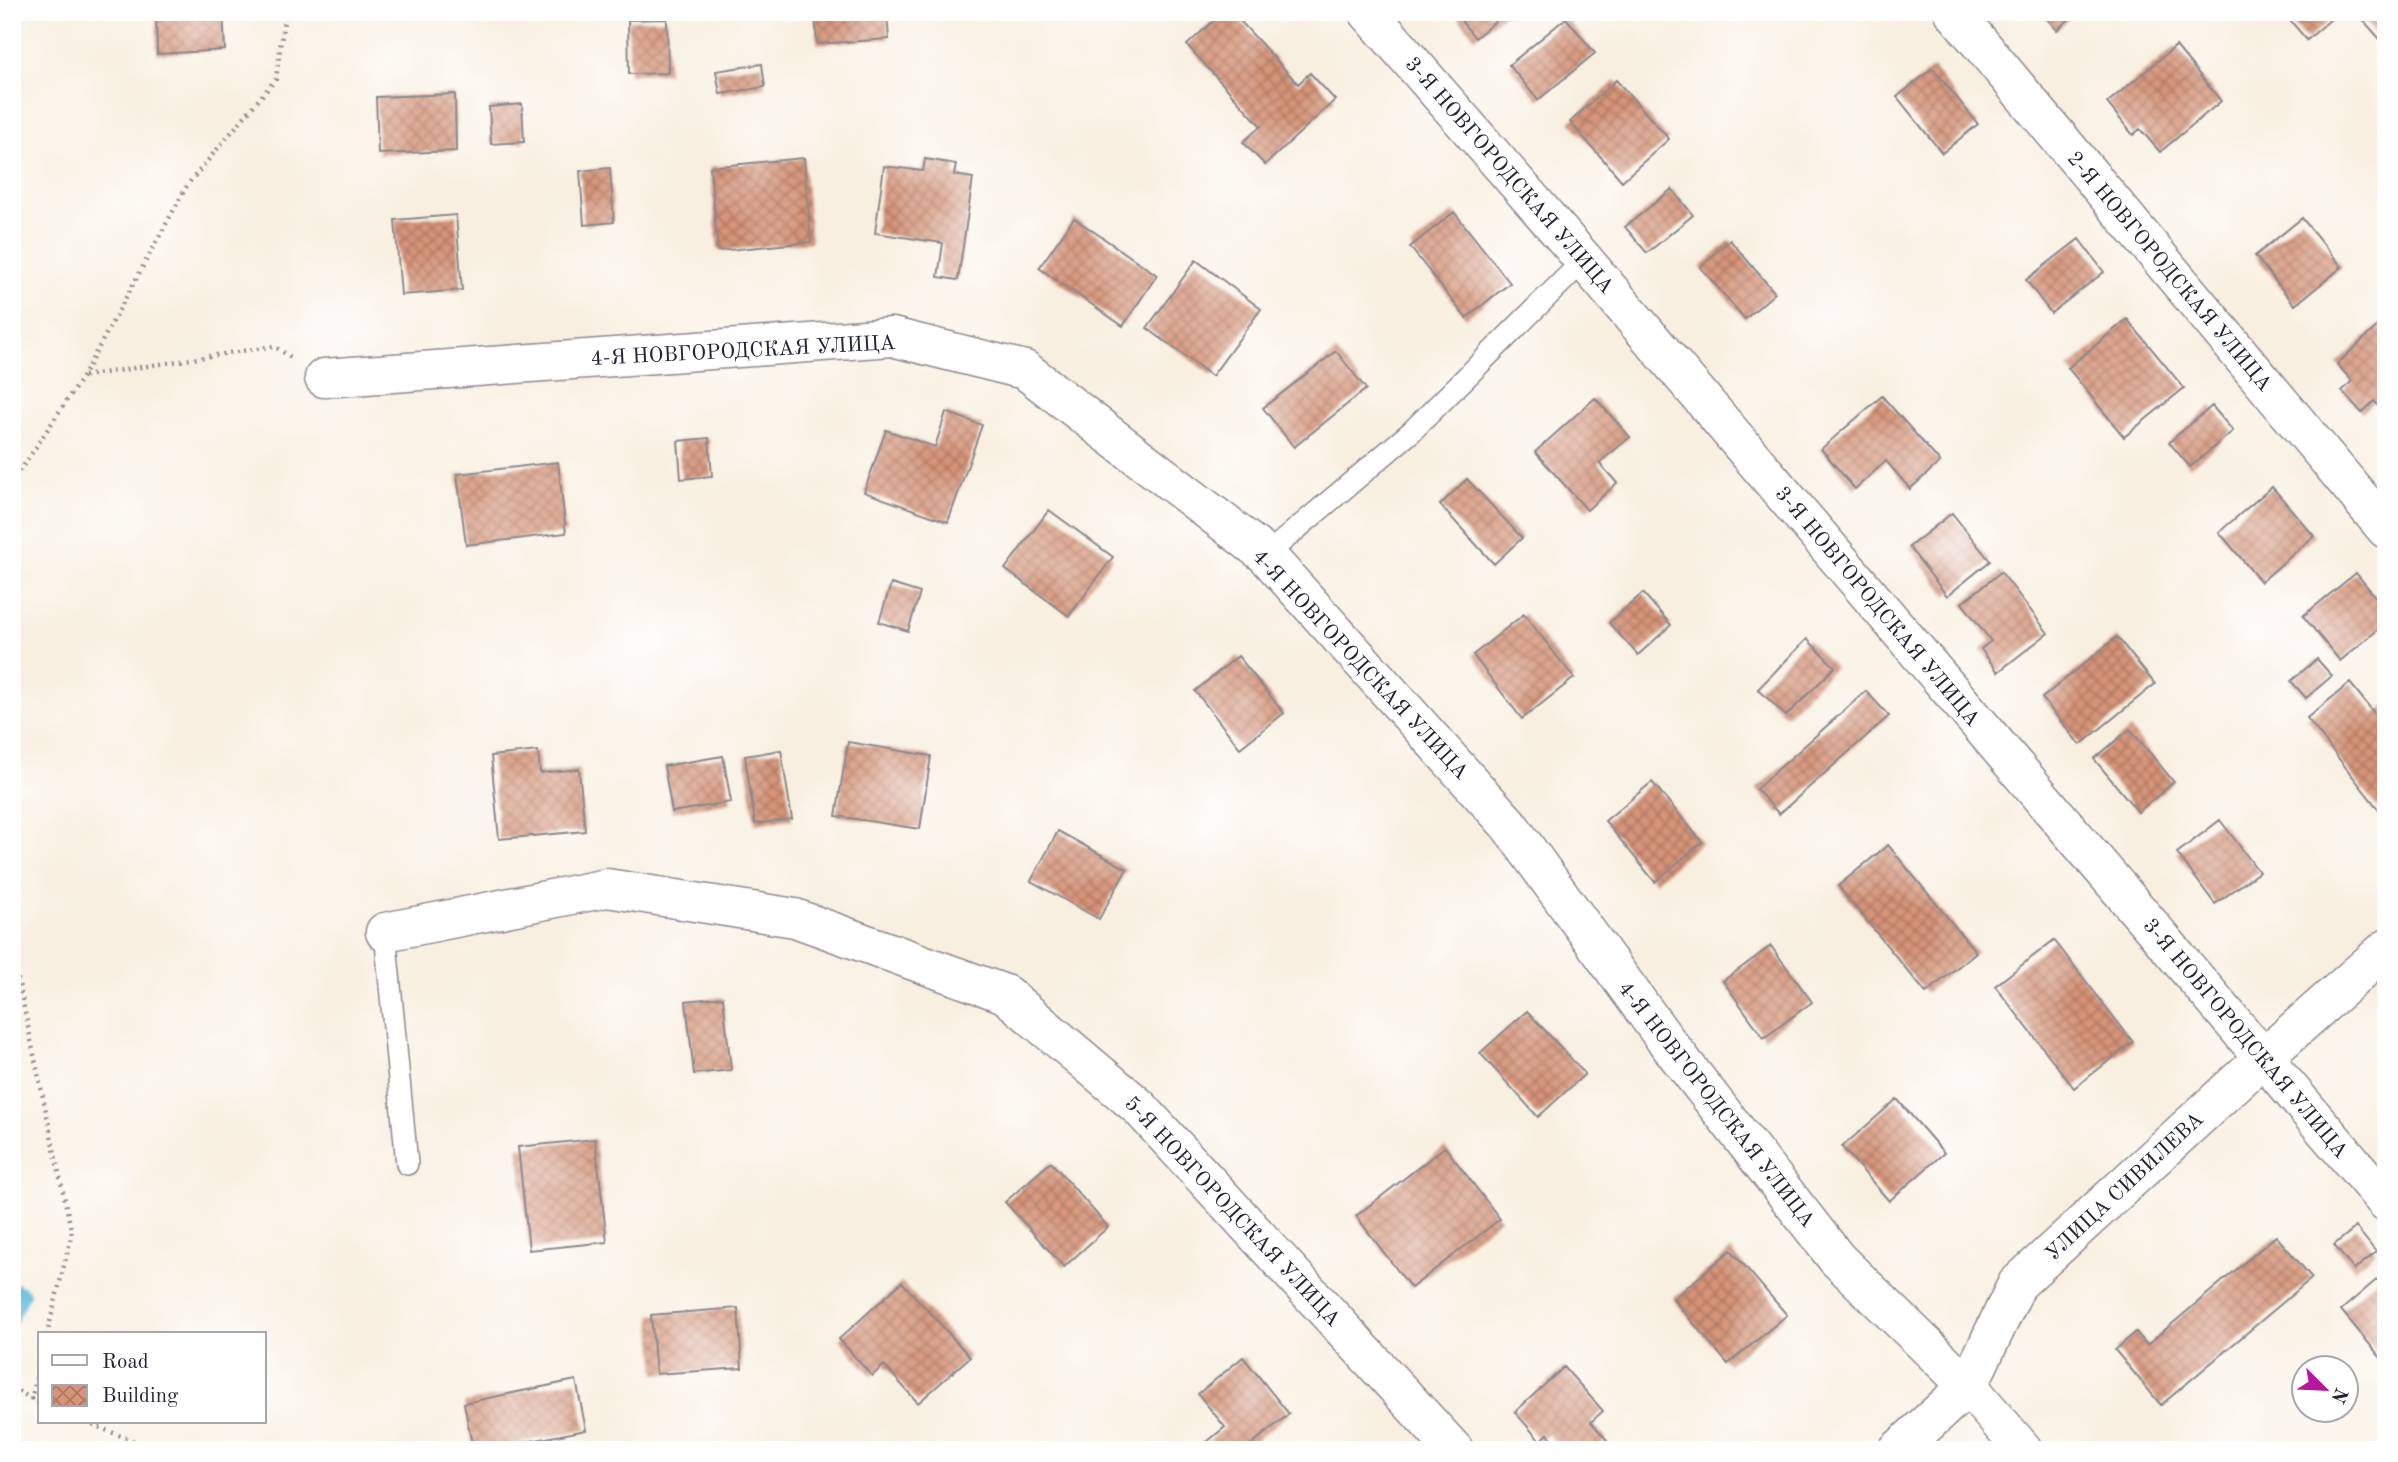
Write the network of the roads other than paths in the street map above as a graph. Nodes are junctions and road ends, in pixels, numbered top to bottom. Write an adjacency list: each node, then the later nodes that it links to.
1 (1368, 12): 3 (street, 3-Я НОВГОРОДСКАЯ УЛИЦА)
2 (1954, 12): 5 (street, 2-Я НОВГОРОДСКАЯ УЛИЦА)
3 (1584, 260): 6 (lane); 9 (street, 3-Я НОВГОРОДСКАЯ УЛИЦА)
4 (324, 378): 6 (street, 4-Я НОВГОРОДСКАЯ УЛИЦА)
5 (2386, 529)
6 (1266, 555): 12 (street, 4-Я НОВГОРОДСКАЯ УЛИЦА)
7 (385, 932): 10 (lane); 13 (street, 5-Я НОВГОРОДСКАЯ УЛИЦА)
8 (2386, 949): 9 (street, УЛИЦА СИВИЛЕВА)
9 (2263, 1058): 11 (street, 3-Я НОВГОРОДСКАЯ УЛИЦА); 12 (street, УЛИЦА СИВИЛЕВА)
10 (407, 1164)
11 (2386, 1202)
12 (1968, 1386): 14 (street, УЛИЦА СИВИЛЕВА); 15 (street, 4-Я НОВГОРОДСКАЯ УЛИЦА)
13 (1454, 1450)
14 (1898, 1450)
15 (2023, 1450)

